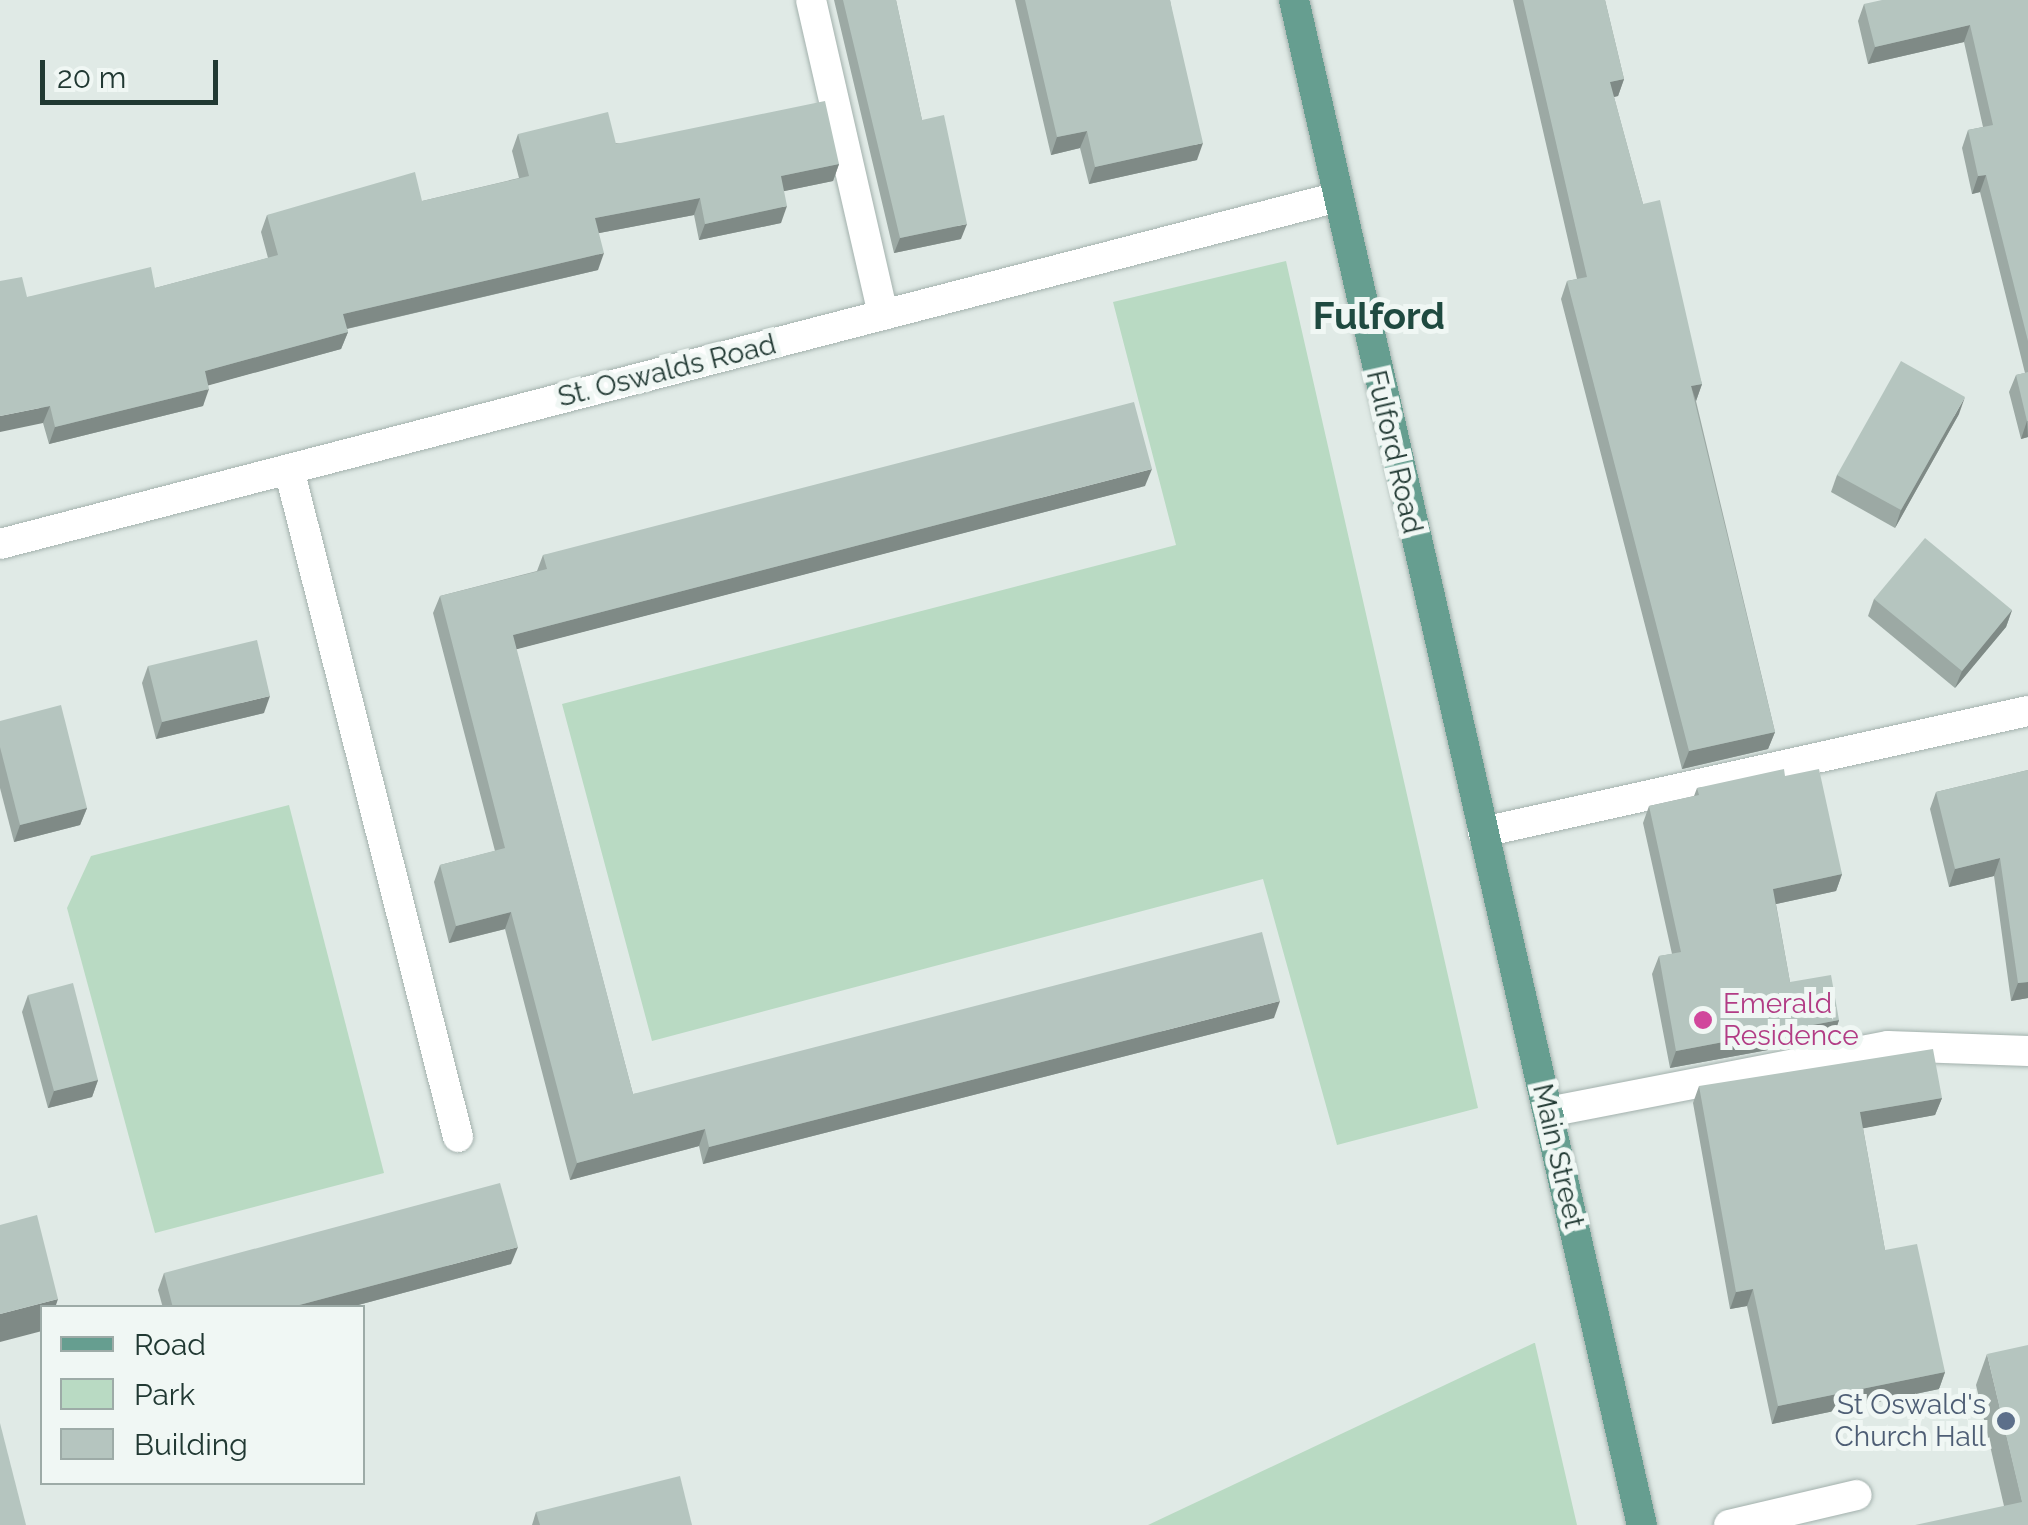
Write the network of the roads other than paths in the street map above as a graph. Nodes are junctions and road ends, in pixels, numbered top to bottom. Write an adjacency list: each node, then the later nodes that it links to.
1 (811, 0): 4 (street)
2 (1294, 0): 3 (main road, Fulford Road)
3 (1334, 198): 4 (street, St. Oswalds Road); 8 (main road, Fulford Road)
4 (882, 315): 5 (street, St. Oswalds Road)
5 (289, 469): 6 (street, St. Oswalds Road); 12 (street)
6 (0, 544)
7 (2028, 711): 9 (street)
8 (1472, 786): 9 (main road, Main Street)
9 (1483, 832): 11 (main road, Main Street)
10 (2028, 1051): 11 (street)
11 (1548, 1112): 14 (main road, Main Street)
12 (458, 1136)
13 (1857, 1494): 15 (street)
14 (1642, 1525)
15 (1728, 1525)

